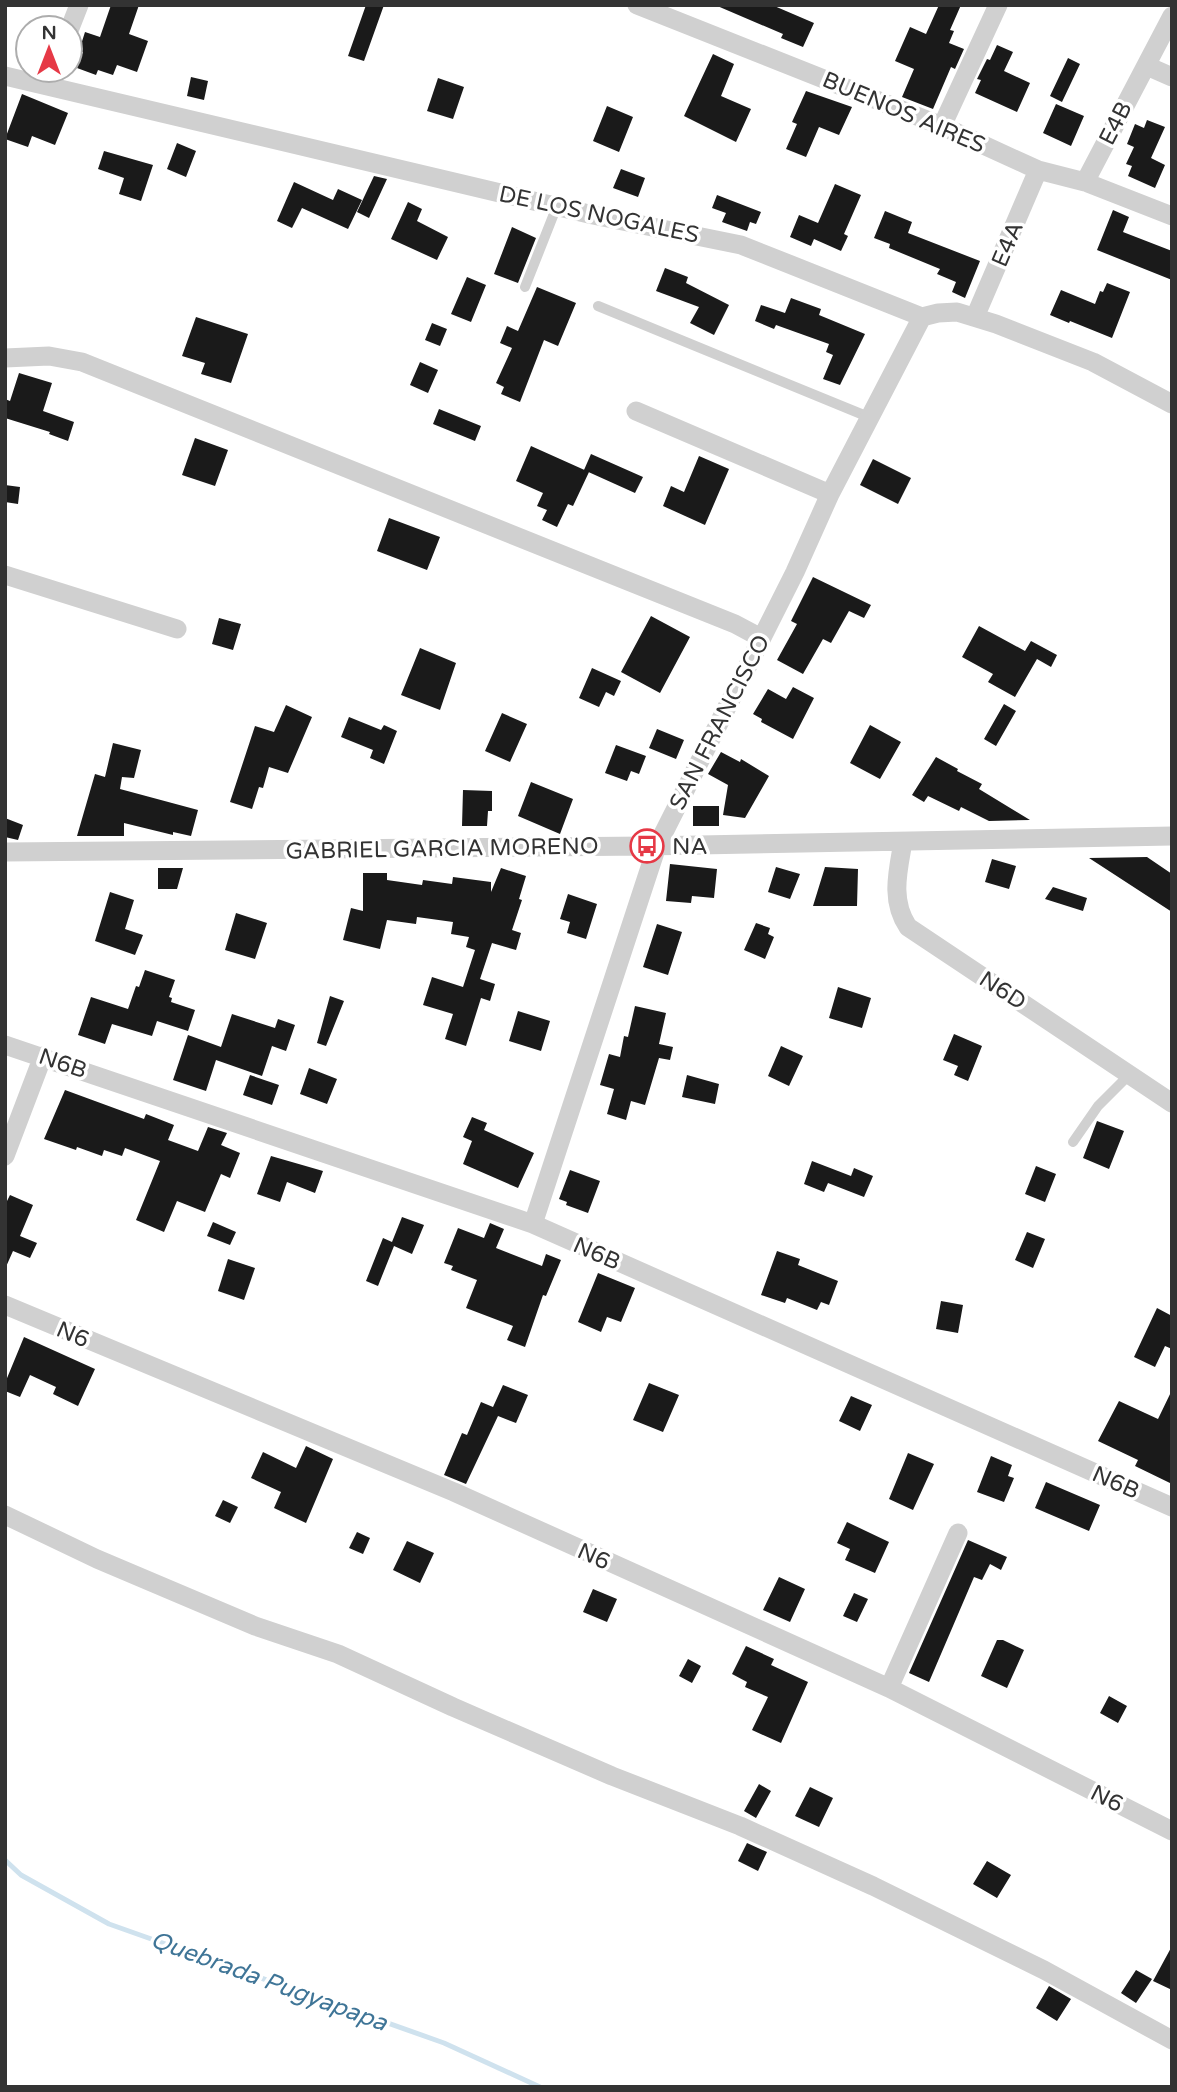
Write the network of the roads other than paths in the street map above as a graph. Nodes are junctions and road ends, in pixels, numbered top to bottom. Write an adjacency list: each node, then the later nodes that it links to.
1 (637, 5): 7 (street, BUENOS AIRES)
2 (998, 5): 7 (street)
3 (1172, 16): 4 (street, E4B)
4 (1147, 66): 5 (street); 9 (street, E4B)
5 (1172, 77)
6 (74, 84): 10 (street, DE LOS NOGALES)
7 (942, 125): 8 (street, BUENOS AIRES)
8 (1038, 170): 9 (street, BUENOS AIRES); 15 (street, E4A)
9 (1085, 183): 11 (street, BUENOS AIRES)
10 (557, 206): 12 (lane); 14 (street, DE LOS NOGALES)
11 (1172, 216)
12 (525, 287)
13 (598, 306): 19 (lane)
14 (922, 317): 15 (street, DE LOS NOGALES); 19 (street, SAN FRANCISCO)
15 (975, 317): 17 (street, DE LOS NOGALES)
16 (5, 358): 23 (street)
17 (1172, 404)
18 (636, 411): 20 (street)
19 (871, 418): 20 (street, SAN FRANCISCO)
20 (830, 494): 23 (street, SAN FRANCISCO)
21 (5, 575): 22 (street)
22 (177, 629)
23 (761, 638): 26 (street, SAN FRANCISCO)
24 (1172, 836): 25 (street, GABRIEL GARCIA MORENO)
25 (903, 842): 26 (street, GABRIEL GARCIA MORENO); 30 (street, N6D)
26 (657, 846): 27 (street, GABRIEL GARCIA MORENO); 34 (street, SAN FRANCISCO)
27 (5, 852)
28 (5, 1045): 29 (street, N6B)
29 (43, 1056): 33 (street); 34 (street, N6B)
30 (1130, 1074): 31 (street, N6D); 32 (lane)
31 (1172, 1103)
32 (1073, 1142)
33 (5, 1156)
34 (533, 1224): 36 (street, N6B)
35 (5, 1305): 39 (street, N6)
36 (1172, 1507)
37 (5, 1515): 41 (street)
38 (958, 1533): 39 (street)
39 (889, 1688): 40 (street, N6)
40 (1172, 1831)
41 (1172, 2040)

